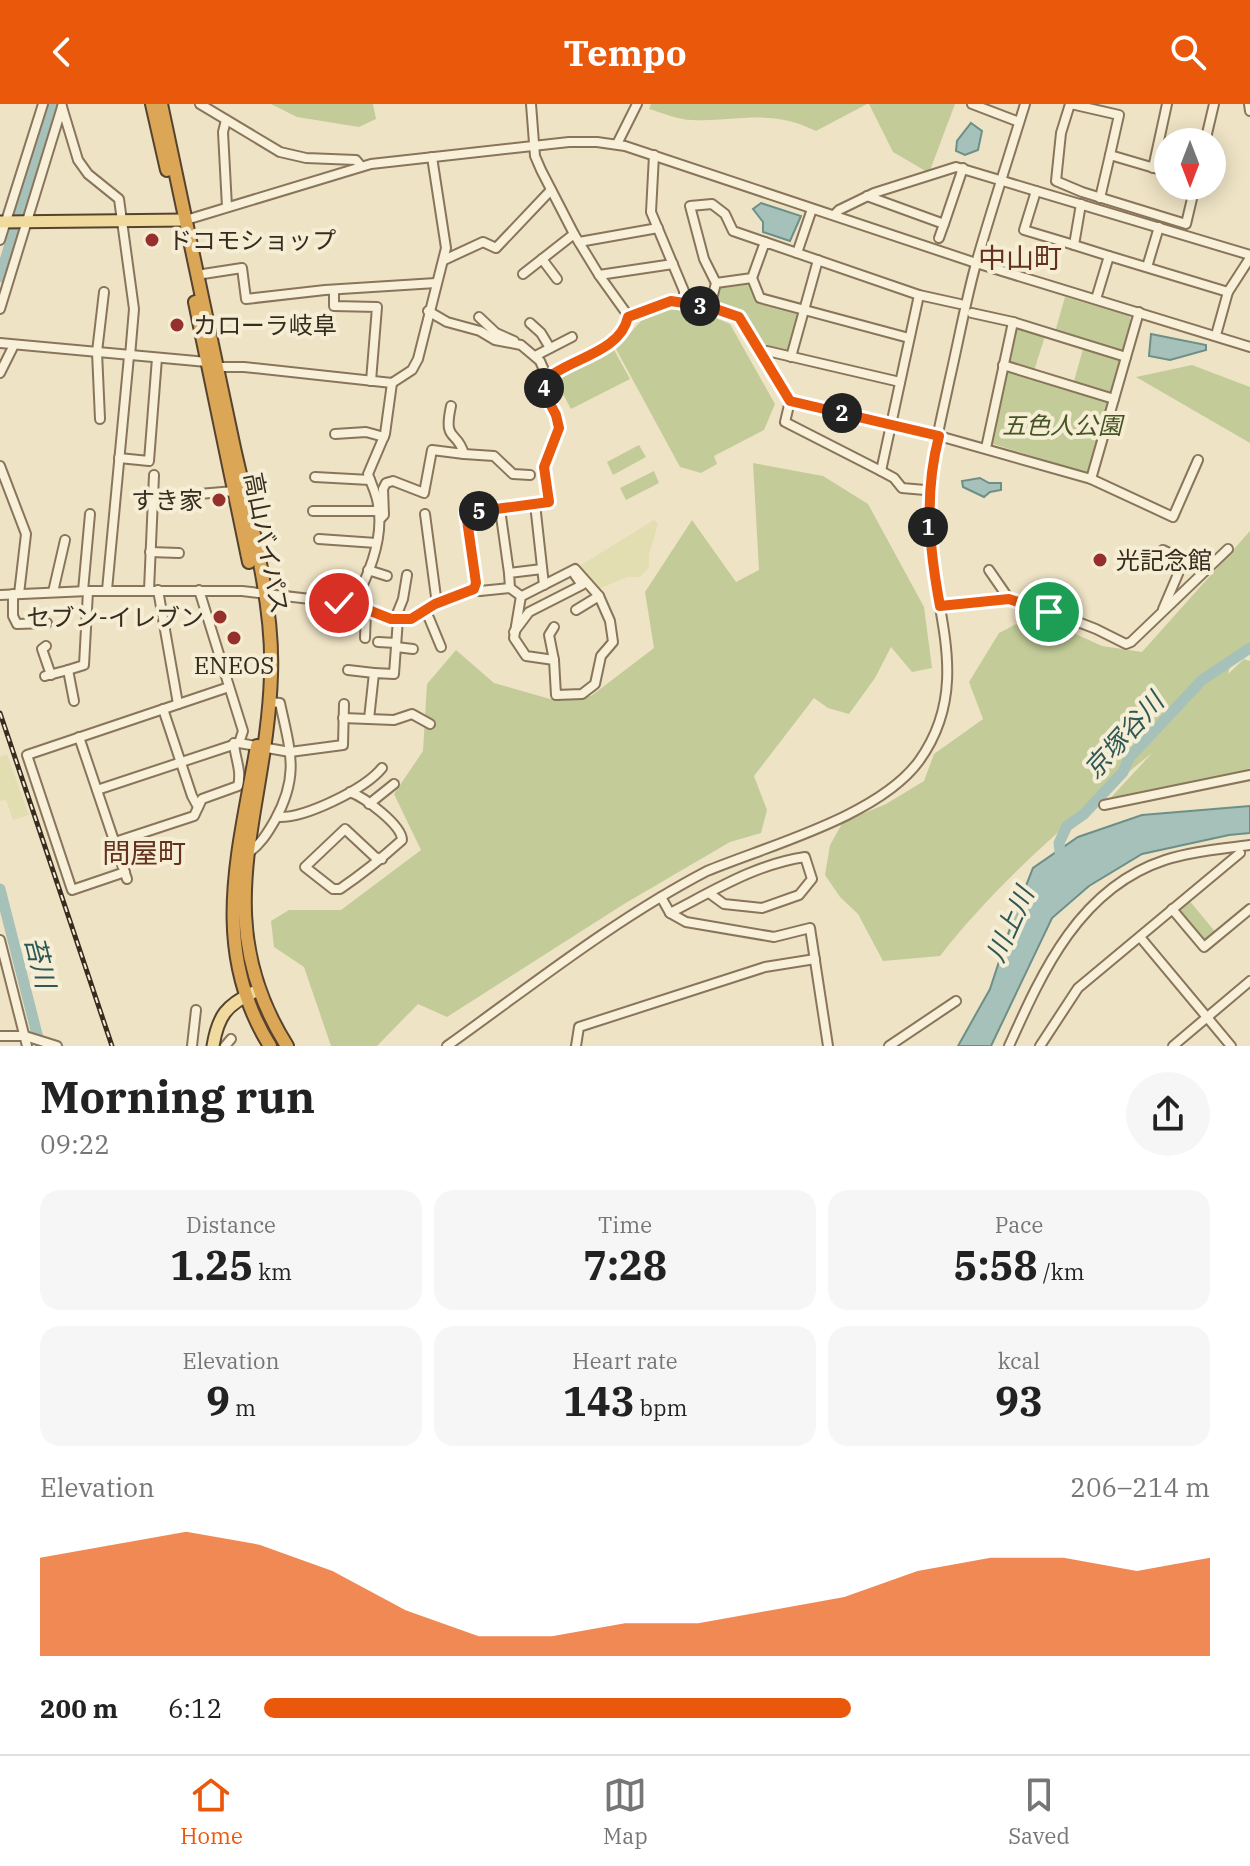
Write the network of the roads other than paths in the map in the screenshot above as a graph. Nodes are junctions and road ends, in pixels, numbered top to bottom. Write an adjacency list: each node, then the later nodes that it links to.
1 (43, 104): 40 (street)
2 (152, 104): 38 (highway, 高山バイパス)
3 (161, 104): 38 (highway, 高山バイパス)
4 (200, 104): 17 (street)
5 (531, 104): 21 (street)
6 (637, 104): 20 (street)
7 (972, 104): 18 (street)
8 (1025, 104): 18 (street)
9 (1070, 104): 16 (street); 32 (street)
10 (1122, 104): 16 (street)
11 (1167, 104): 27 (street)
12 (1214, 104): 19 (street)
13 (1249, 104): 15 (street)
14 (63, 106): 39 (street); 41 (street)
15 (1250, 111)
16 (1119, 115): 23 (street)
17 (226, 120): 25 (street); 35 (street)
18 (1019, 122): 28 (street)
19 (1208, 128)
20 (617, 144): 21 (street); 22 (street)
21 (534, 145): 24 (street); 29 (street)
22 (654, 155): 36 (street); 44 (street)
23 (1110, 155): 27 (street); 32 (street)
24 (432, 157): 25 (street); 54 (street)
25 (361, 166): 35 (street)
26 (963, 168): 28 (street); 31 (street); 42 (street)
27 (1153, 168)
28 (1002, 180): 30 (street); 56 (street)
29 (551, 190): 45 (street); 54 (street)
30 (1036, 191): 34 (street); 49 (street)
31 (867, 196): 37 (street); 42 (street)
32 (1100, 198): 33 (street)
33 (1192, 200)
34 (1081, 204): 43 (street); 49 (street)
35 (227, 207): 38 (street)
36 (812, 209): 37 (street); 50 (street)
37 (834, 215): 56 (street)
38 (182, 220): 39 (main road); 98 (highway, 高山バイパス)
39 (123, 221): 41 (main road); 94 (street)
40 (5, 222): 41 (main road); 47 (street)
41 (26, 222): 74 (street)
42 (944, 224): 46 (street)
43 (1159, 227): 52 (street); 58 (street)
44 (658, 228): 45 (street); 57 (street)
45 (576, 238): 53 (street); 61 (street)
46 (939, 238)
47 (0, 240)
48 (765, 242): 50 (street); 62 (street); 65 (street)
49 (1074, 245): 51 (street)
50 (797, 253): 55 (street)
51 (1109, 256): 58 (street); 70 (street)
52 (1250, 257): 68 (street)
53 (542, 259): 60 (street); 63 (street)
54 (444, 260): 64 (street)
55 (818, 260): 69 (street); 75 (street)
56 (976, 263): 70 (street); 111 (street)
57 (673, 264): 61 (street); 71 (street)
58 (1147, 267): 68 (street)
59 (203, 274): 66 (street)
60 (523, 274)
61 (599, 275): 80 (street)
62 (752, 278): 65 (street); 75 (street)
63 (557, 279)
64 (436, 283): 66 (street); 76 (street)
65 (716, 283): 73 (street)
66 (334, 290): 102 (street)
67 (104, 292): 91 (street)
68 (1228, 292): 83 (street)
69 (919, 295): 72 (street); 85 (street)
70 (1096, 299): 77 (street)
71 (684, 302): 73 (street); 80 (street)
72 (960, 304)
73 (710, 307): 92 (street)
74 (0, 309)
75 (804, 310): 85 (street); 95 (street)
76 (428, 311): 88 (street); 104 (street)
77 (1139, 312): 83 (street); 96 (street)
78 (972, 313): 81 (street)
79 (479, 317): 88 (street)
80 (628, 317): 101 (street)
81 (1013, 322): 96 (street); 99 (street)
82 (530, 323): 90 (street)
83 (1216, 335): 89 (street)
84 (572, 337): 90 (street)
85 (909, 338): 103 (street)
86 (0, 343): 87 (street)
87 (14, 345): 91 (street); 100 (street)
88 (521, 345): 93 (street)
89 (1250, 347)
90 (550, 348): 93 (street)
91 (97, 352): 94 (street); 108 (street)
92 (761, 353): 95 (street); 106 (street)
93 (537, 355): 101 (street)
94 (129, 356): 97 (street); 115 (street)
95 (791, 357): 103 (street)
96 (1126, 357): 105 (street)
97 (157, 358): 98 (street); 115 (street)
98 (212, 365): 102 (street); 125 (highway, 高山バイパス); 155 (highway, 高山バイパス)
99 (1003, 365): 105 (street); 113 (street)
100 (0, 373)
101 (547, 377): 127 (street)
102 (371, 381): 104 (street)
103 (900, 382): 109 (street)
104 (392, 383): 112 (street)
105 (1114, 399): 122 (street)
106 (790, 401): 109 (street); 118 (street)
107 (451, 406): 114 (street)
108 (100, 419)
109 (891, 424): 111 (street); 118 (street)
110 (335, 434): 112 (street)
111 (939, 436): 113 (street); 163 (street)
112 (384, 437): 123 (street)
113 (986, 448): 122 (street)
114 (464, 454): 120 (street); 132 (street)
115 (119, 458): 150 (street)
116 (1198, 460): 122 (street)
117 (0, 466): 156 (street)
118 (881, 471): 124 (street)
119 (154, 475): 126 (street)
120 (530, 475)
121 (315, 477): 123 (street)
122 (1091, 479)
123 (370, 480): 132 (street)
124 (925, 490)
125 (234, 491): 126 (street); 155 (highway, 高山バイパス)
126 (153, 498): 138 (street)
127 (535, 504): 128 (street); 140 (street)
128 (500, 509): 144 (street); 149 (street)
129 (313, 511): 132 (street)
130 (90, 514): 153 (street)
131 (425, 514): 162 (street)
132 (380, 515): 135 (street)
133 (319, 539): 135 (street)
134 (65, 540): 154 (street)
135 (376, 543): 141 (street)
136 (1228, 549): 167 (street)
137 (1163, 550): 167 (street)
138 (150, 552): 139 (street); 151 (street)
139 (179, 553)
140 (542, 569): 144 (street); 147 (street)
141 (368, 570): 146 (street); 161 (street)
142 (989, 570): 160 (street)
143 (571, 572): 147 (street); 159 (street); 171 (street)
144 (509, 573): 148 (street)
145 (407, 575): 168 (street)
146 (387, 576)
147 (544, 585): 158 (street)
148 (510, 588): 149 (street); 158 (street)
149 (474, 589): 162 (street)
150 (107, 590): 151 (street); 153 (street)
151 (153, 590): 152 (street); 185 (street)
152 (199, 590): 155 (street); 182 (street)
153 (86, 591): 154 (street); 179 (street)
154 (53, 592): 156 (street)
155 (260, 593): 161 (street); 184 (highway, 高山バイパス); 193 (highway, 高山バイパス)
156 (16, 594): 157 (street); 169 (street)
157 (0, 595)
158 (521, 596): 171 (street)
159 (599, 596): 165 (street); 178 (street)
160 (1009, 599): 163 (street); 167 (street)
161 (353, 604): 164 (street)
162 (435, 604): 166 (street)
163 (940, 606): 212 (street)
164 (366, 610): 168 (street); 172 (street)
165 (576, 610)
166 (423, 613): 168 (street); 176 (street)
167 (1161, 614)
168 (396, 619): 174 (street)
169 (47, 623)
170 (554, 627): 178 (street)
171 (514, 632): 178 (street)
172 (365, 638)
173 (378, 642): 174 (street)
174 (396, 645): 177 (street); 181 (street)
175 (46, 646): 179 (street)
176 (441, 647)
177 (413, 649)
178 (554, 660)
179 (68, 670): 183 (street)
180 (348, 670): 181 (street)
181 (374, 673): 189 (street)
182 (229, 687): 185 (street); 192 (street)
183 (74, 701)
184 (270, 702): 193 (highway, 高山バイパス); 194 (street)
185 (178, 704): 187 (street)
186 (344, 704): 188 (street)
187 (163, 709): 191 (street); 195 (street)
188 (343, 718): 189 (street); 194 (street)
189 (369, 719): 190 (street)
190 (430, 724)
191 (79, 737): 199 (street); 205 (street)
192 (237, 743): 193 (street); 195 (street); 203 (street)
193 (261, 748): 194 (street); 209 (highway, 高山バイパス); 221 (highway, 高山バイパス)
194 (290, 752): 204 (street)
195 (181, 761): 199 (street); 203 (street)
196 (382, 768): 200 (street)
197 (1250, 775): 202 (street)
198 (394, 784): 201 (street)
199 (97, 790): 205 (street)
200 (350, 792): 201 (street); 204 (street)
201 (369, 804): 210 (street)
202 (1104, 805)
203 (198, 807): 205 (street)
204 (277, 817): 209 (street)
205 (115, 842)
206 (1250, 845): 207 (street)
207 (1222, 849): 208 (street); 228 (street)
208 (1245, 853): 213 (street)
209 (247, 854): 221 (highway, 高山バイパス)
210 (382, 859): 210 (street)
211 (709, 893): 211 (street); 215 (street)
212 (661, 897): 215 (street); 234 (street)
213 (1172, 909): 214 (street); 216 (street)
214 (1250, 909)
215 (670, 913): 219 (street)
216 (1140, 937): 224 (street); 238 (street)
217 (0, 940): 218 (street)
218 (2, 955): 226 (street)
219 (815, 959): 235 (street); 236 (street)
220 (1250, 981): 224 (street)
221 (252, 993): 231 (main road); 232 (highway); 233 (highway)
222 (956, 1001): 237 (street)
223 (196, 1010): 230 (street)
224 (1207, 1017): 229 (street); 239 (street)
225 (0, 1036): 226 (street)
226 (27, 1039): 227 (street)
227 (52, 1044)
228 (1012, 1045)
229 (1176, 1045)
230 (192, 1046)
231 (213, 1046)
232 (270, 1046)
233 (287, 1046)
234 (447, 1046)
235 (576, 1046)
236 (828, 1046)
237 (889, 1046)
238 (1040, 1046)
239 (1231, 1046)

